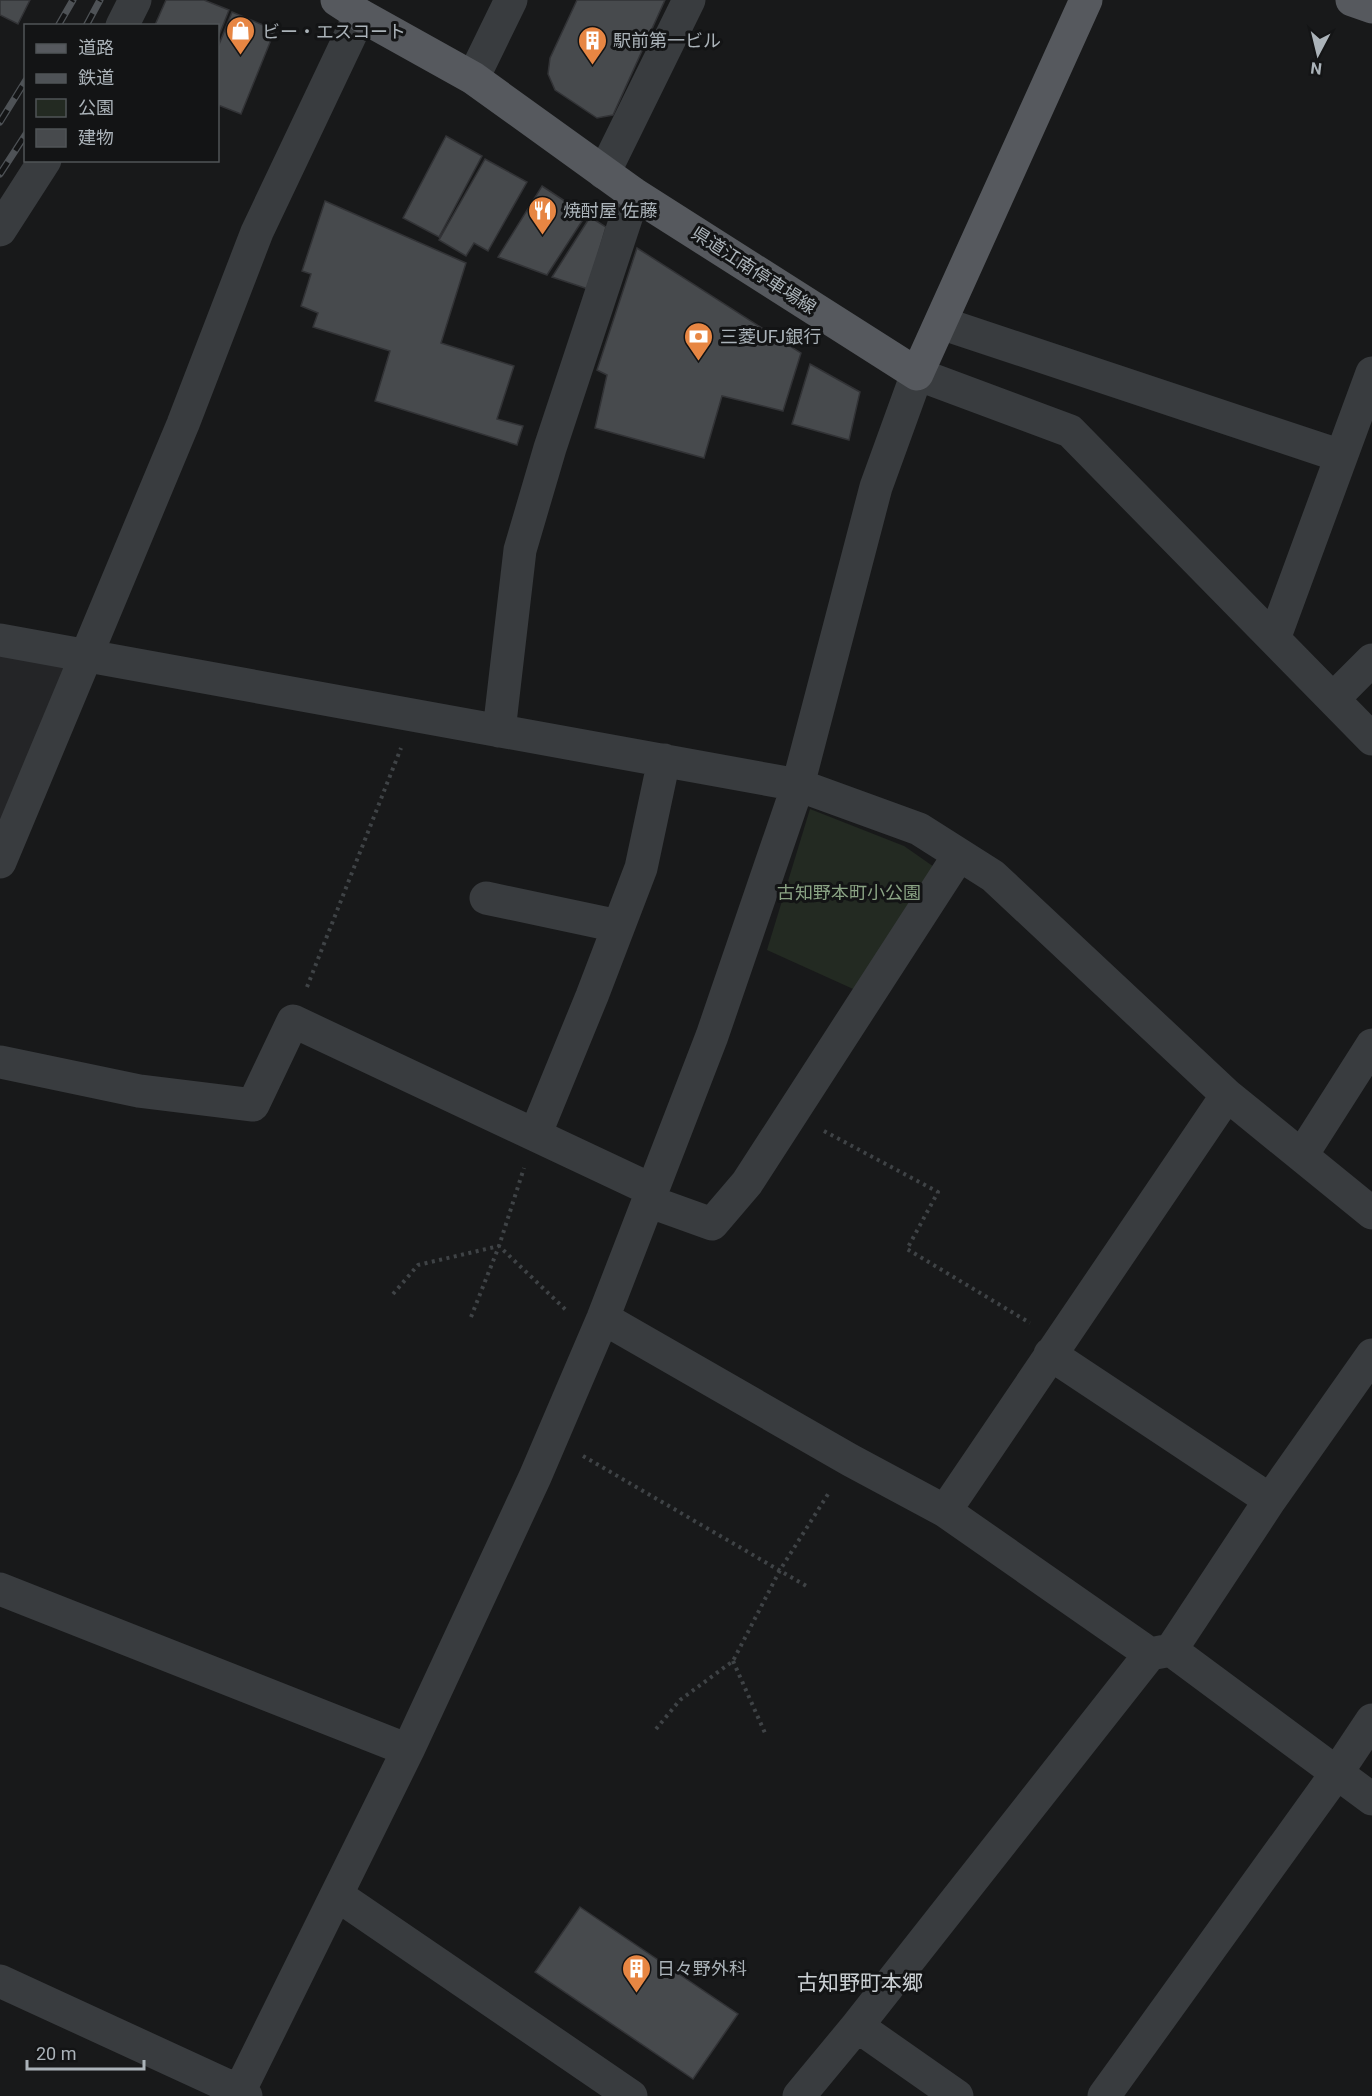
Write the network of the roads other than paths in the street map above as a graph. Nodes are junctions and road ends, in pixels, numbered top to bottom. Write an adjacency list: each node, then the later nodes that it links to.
1 (135, 0): 8 (street)
2 (511, 0): 9 (street)
3 (689, 0): 11 (street)
4 (1086, 0): 14 (main road)
5 (1352, 0): 6 (main road)
6 (1372, 7)
7 (349, 8): 9 (main road, 県道江南停車場線); 20 (street)
8 (123, 24)
9 (473, 78): 11 (main road, 県道江南停車場線)
10 (44, 162): 13 (street)
11 (604, 173): 12 (main road, 県道江南停車場線)
12 (634, 194): 16 (main road, 県道江南停車場線); 23 (street)
13 (0, 230)
14 (940, 323): 16 (main road); 17 (street)
15 (1372, 373): 17 (street)
16 (917, 374): 18 (street); 26 (street)
17 (1341, 456): 18 (street)
18 (1274, 639): 22 (street)
19 (0, 640): 20 (street)
20 (86, 655): 23 (street); 28 (street)
21 (1372, 660): 22 (street)
22 (1334, 699): 24 (street)
23 (499, 731): 25 (street)
24 (1372, 739)
25 (664, 760): 26 (street); 30 (street)
26 (798, 785): 27 (street); 36 (street)
27 (959, 855): 33 (street); 36 (street)
28 (0, 862)
29 (486, 898): 30 (street)
30 (618, 926): 34 (street)
31 (1372, 1045): 35 (street)
32 (0, 1062): 34 (street)
33 (1227, 1095): 35 (street); 39 (street)
34 (535, 1135): 36 (street)
35 (1302, 1155): 37 (street)
36 (650, 1196): 38 (street)
37 (1372, 1213)
38 (599, 1327): 42 (street); 46 (street)
39 (1055, 1347): 41 (street); 42 (street)
40 (1372, 1355): 41 (street)
41 (1270, 1500): 44 (street)
42 (945, 1511): 44 (street)
43 (0, 1589): 46 (street)
44 (1161, 1652): 47 (street); 51 (street)
45 (1372, 1720): 47 (street)
46 (408, 1750): 49 (street)
47 (1336, 1774): 48 (street); 56 (street)
48 (1372, 1799)
49 (337, 1895): 52 (street); 53 (street)
50 (0, 1981): 52 (street)
51 (857, 2026): 54 (street); 55 (street)
52 (241, 2094)
53 (631, 2096)
54 (799, 2096)
55 (957, 2096)
56 (1104, 2096)

